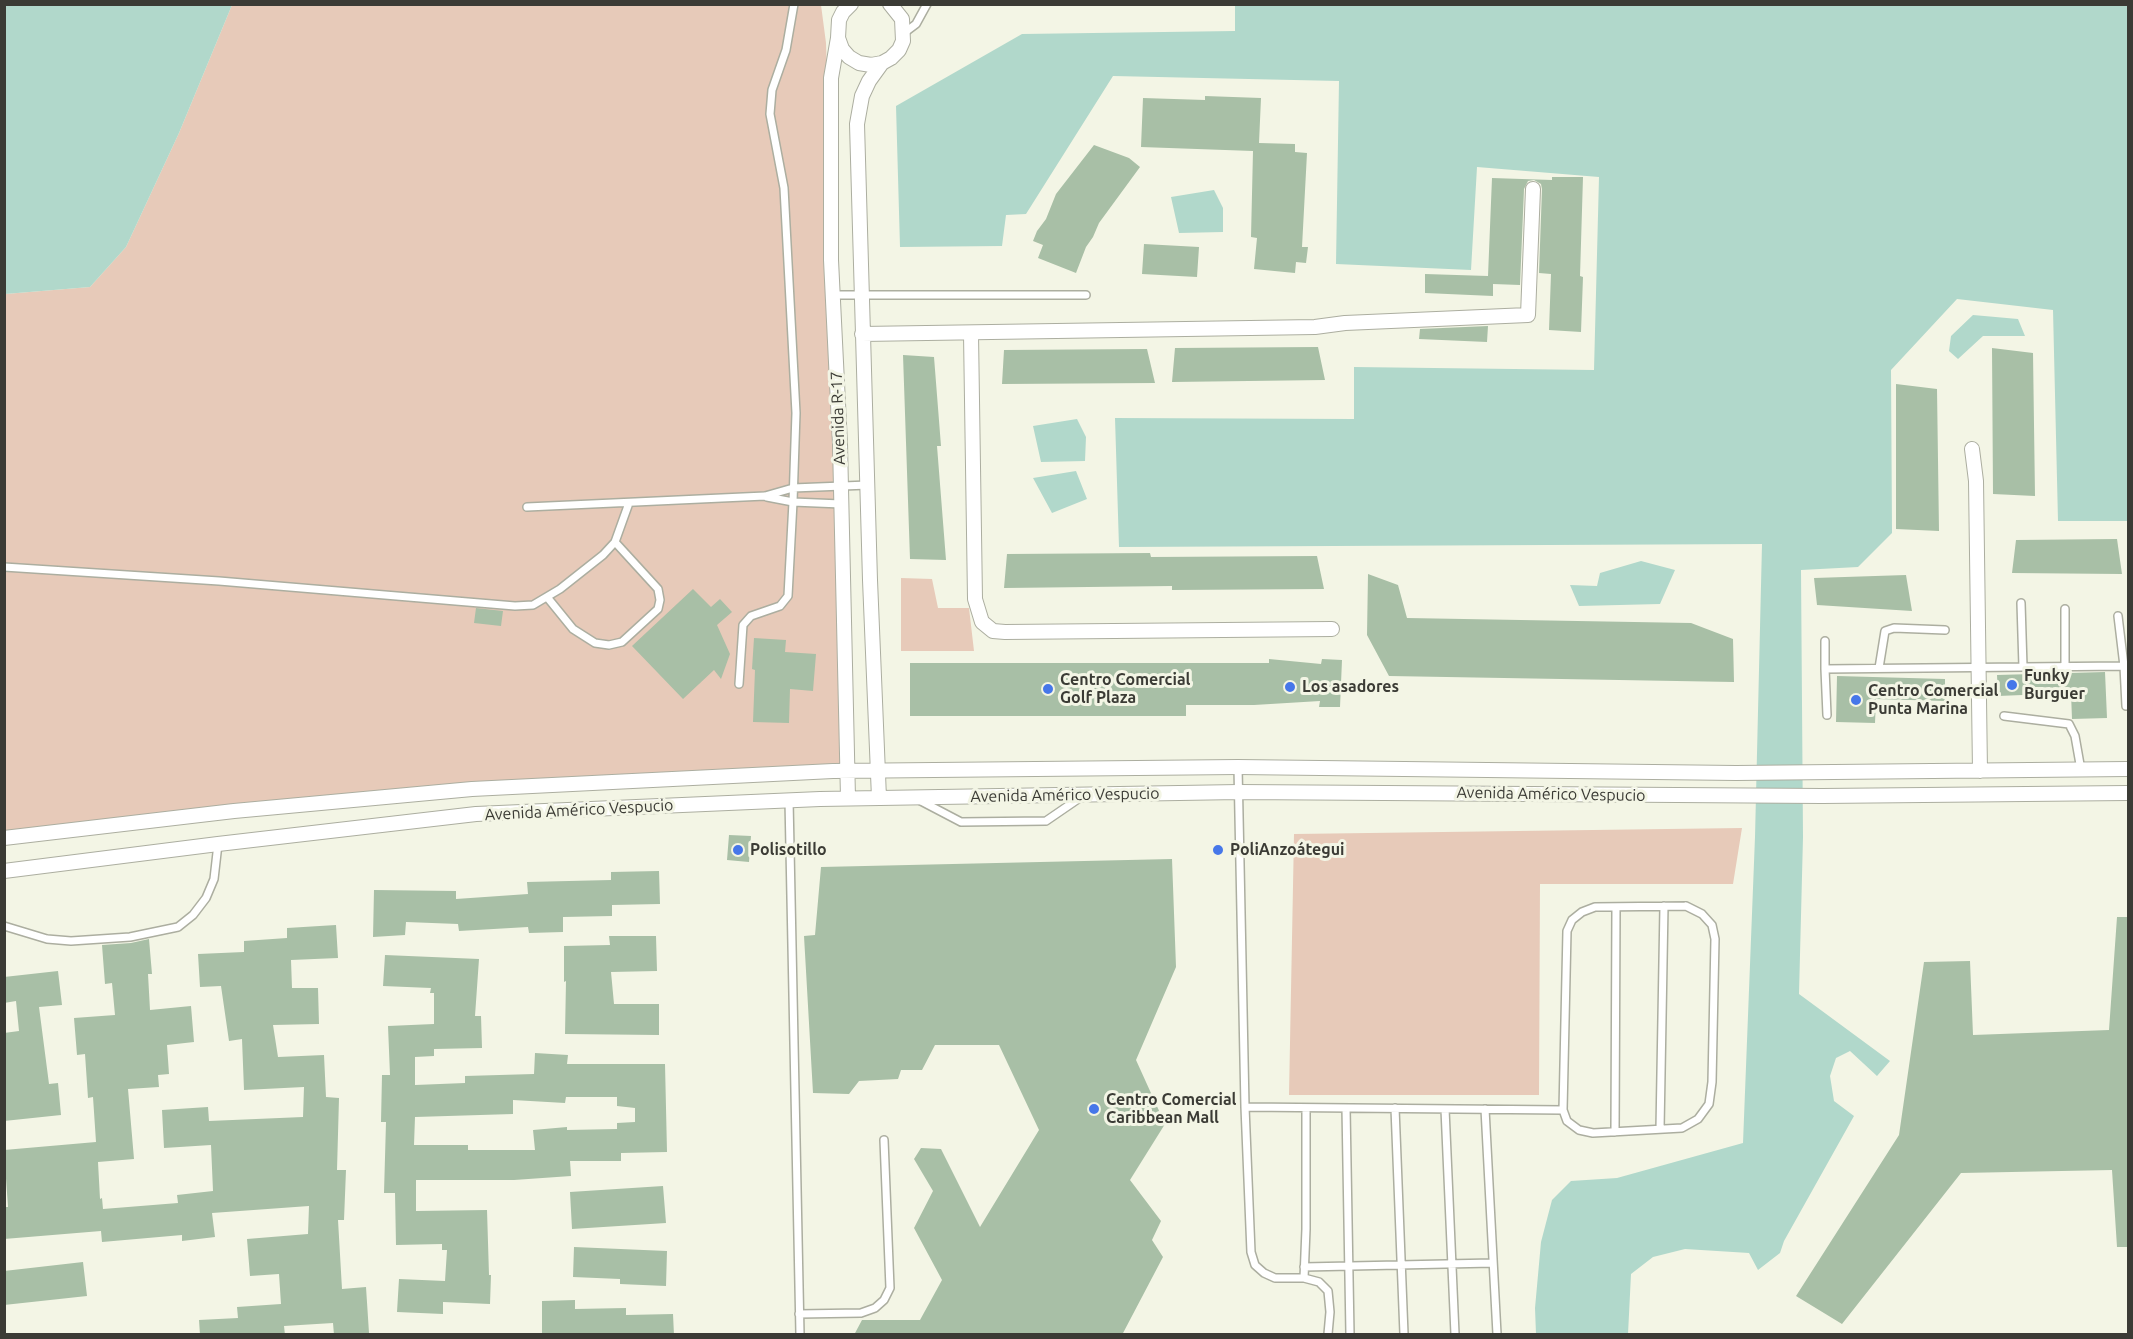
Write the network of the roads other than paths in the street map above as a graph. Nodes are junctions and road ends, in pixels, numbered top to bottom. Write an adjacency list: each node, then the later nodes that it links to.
1 (794, 4): 19 (lane)
2 (851, 4): 6 (street, Avenida R-17)
3 (890, 4): 5 (street)
4 (927, 4): 5 (lane)
5 (904, 33): 7 (street, Avenida R-17)
6 (838, 38): 7 (street); 8 (street, Avenida R-17)
7 (882, 63): 9 (street, Avenida R-17)
8 (830, 124): 9 (street); 11 (street, Avenida R-17)
9 (857, 124): 12 (street, Avenida R-17)
10 (1533, 189): 15 (street)
11 (832, 295): 12 (lane); 17 (street, Avenida R-17)
12 (861, 295): 13 (lane); 14 (street, Avenida R-17)
13 (1086, 295)
14 (862, 334): 15 (street); 18 (street, Avenida R-17)
15 (971, 334): 31 (street)
16 (1972, 448): 35 (street)
17 (840, 485): 18 (lane); 19 (lane); 23 (street, Avenida R-17)
18 (868, 486): 48 (street, Avenida R-17)
19 (793, 488): 20 (lane); 22 (lane)
20 (765, 496): 21 (lane); 22 (lane)
21 (630, 502): 24 (lane); 25 (lane)
22 (794, 502): 23 (lane); 40 (lane)
23 (841, 504): 47 (street, Avenida R-17)
24 (527, 507)
25 (615, 542): 27 (lane); 27 (lane)
26 (4, 567): 27 (lane)
27 (547, 597)
28 (2021, 603): 36 (lane)
29 (2065, 609): 37 (lane)
30 (2118, 616): 34 (lane)
31 (1332, 629)
32 (1945, 630): 38 (lane)
33 (1825, 641): 39 (lane)
34 (2124, 666): 37 (lane); 41 (lane)
35 (1978, 667): 36 (lane); 38 (lane); 49 (street)
36 (2023, 667): 37 (lane)
37 (2065, 667)
38 (1880, 668): 39 (lane)
39 (1825, 669): 42 (lane)
40 (739, 684)
41 (2126, 706)
42 (1827, 715)
43 (2004, 716): 46 (lane)
44 (1238, 767): 48 (street, Avenida Américo Vespucio); 49 (street, Avenida Américo Vespucio); 50 (lane)
45 (2128, 769): 46 (street, Avenida Américo Vespucio)
46 (2081, 770): 49 (street, Avenida Américo Vespucio)
47 (848, 771): 48 (street, Avenida Américo Vespucio); 54 (street, Avenida R-17); 57 (street, Avenida Américo Vespucio)
48 (878, 771): 55 (street, Avenida R-17)
49 (1980, 771)
50 (1239, 792): 51 (street, Avenida Américo Vespucio); 52 (street, Avenida Américo Vespucio); 63 (lane)
51 (1085, 794): 53 (street, Avenida Américo Vespucio); 53 (lane)
52 (2128, 794)
53 (914, 797): 55 (street, Avenida Américo Vespucio)
54 (848, 798): 55 (street, Avenida Américo Vespucio); 56 (street, Avenida Américo Vespucio)
55 (879, 798)
56 (789, 800): 58 (street, Avenida Américo Vespucio); 79 (lane)
57 (4, 838)
58 (218, 844): 59 (street, Avenida Américo Vespucio); 62 (lane)
59 (4, 871)
60 (1664, 906): 61 (lane); 70 (lane); 70 (lane)
61 (1616, 907): 69 (lane); 71 (lane)
62 (4, 926)
63 (1245, 1107): 64 (lane); 78 (lane)
64 (1306, 1108): 65 (lane); 77 (lane)
65 (1346, 1108): 66 (lane); 76 (lane)
66 (1395, 1108): 67 (lane); 75 (lane)
67 (1445, 1109): 68 (lane); 74 (lane)
68 (1485, 1109): 69 (lane); 73 (lane)
69 (1563, 1110): 71 (lane)
70 (1660, 1129): 71 (lane)
71 (1615, 1132)
72 (884, 1140): 79 (lane)
73 (1493, 1263): 74 (lane); 85 (lane)
74 (1451, 1264): 75 (lane); 84 (lane)
75 (1401, 1265): 76 (lane); 83 (lane)
76 (1348, 1266): 77 (lane); 82 (lane)
77 (1304, 1267): 78 (lane)
78 (1304, 1278): 81 (lane)
79 (799, 1314): 80 (lane)
80 (800, 1335)
81 (1328, 1335)
82 (1350, 1335)
83 (1404, 1335)
84 (1455, 1335)
85 (1497, 1335)

